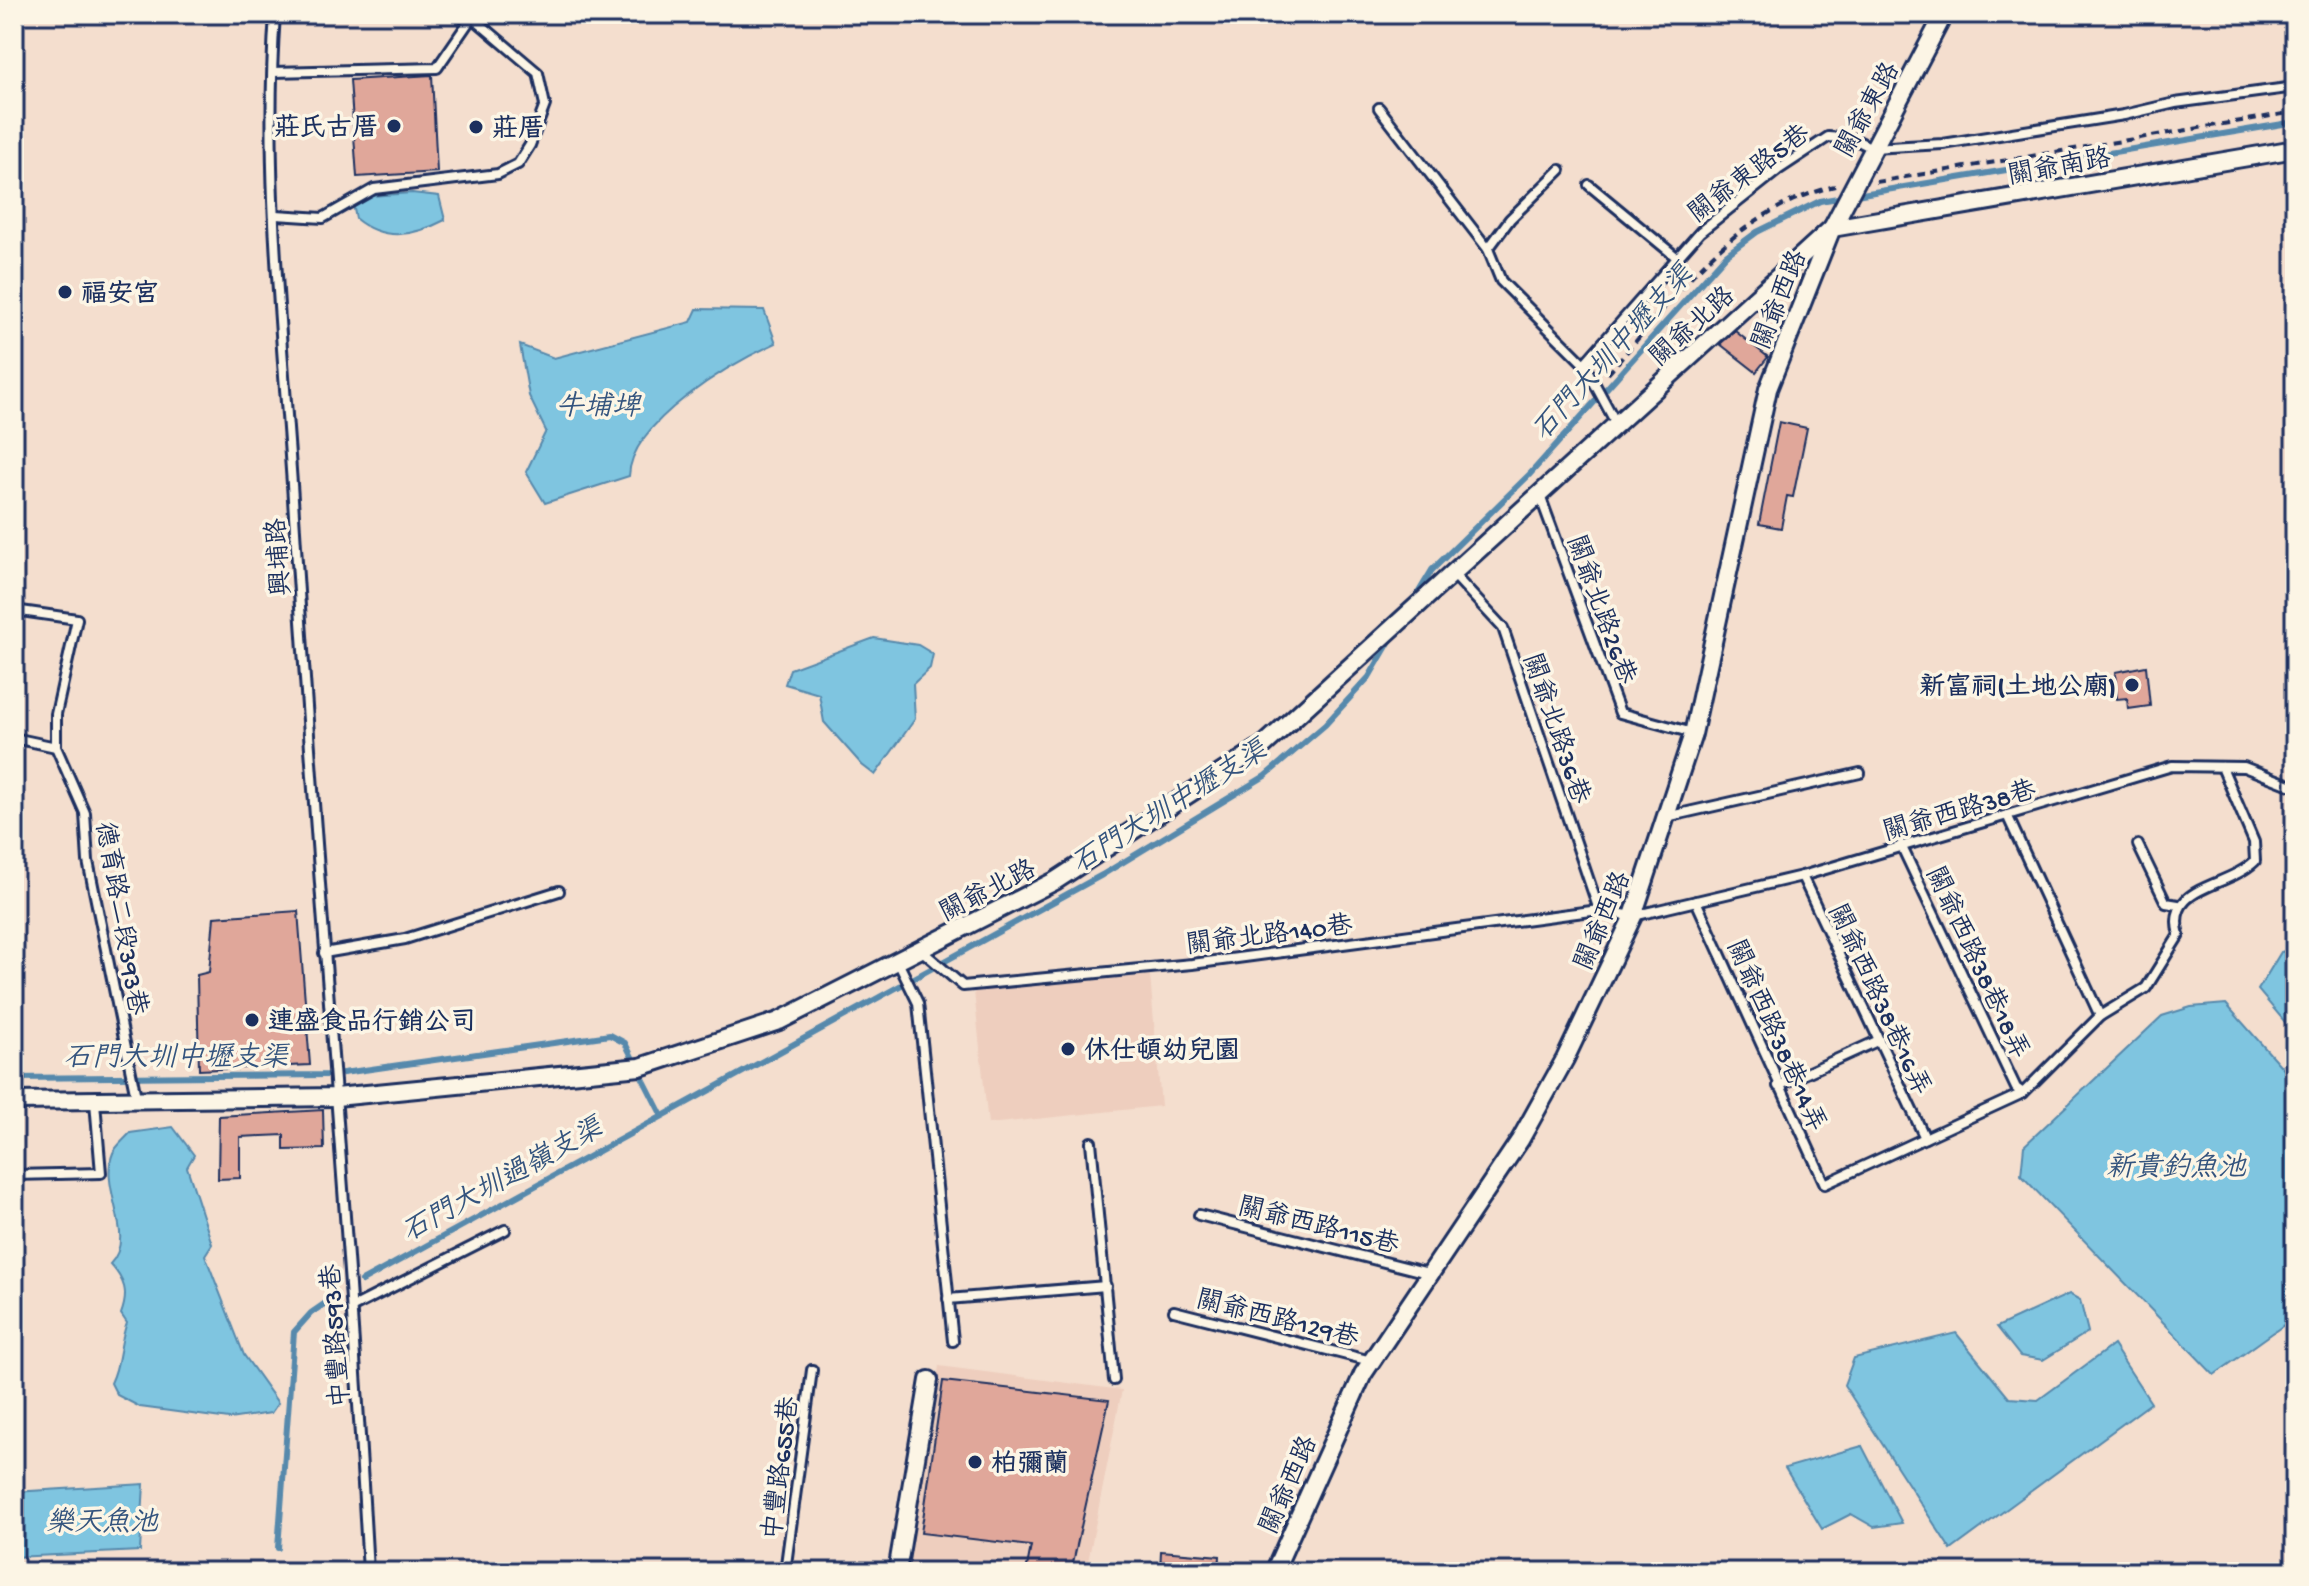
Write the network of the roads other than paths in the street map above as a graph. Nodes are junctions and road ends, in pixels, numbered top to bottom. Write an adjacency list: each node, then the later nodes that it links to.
1 (275, 14): 4 (lane, 興埔路)
2 (1944, 14): 7 (street, 關爺東路)
3 (472, 15): 4 (lane); 11 (lane)
4 (273, 72): 11 (lane, 興埔路)
5 (2295, 87): 7 (lane, 關爺東路5巷)
6 (1379, 108): 13 (lane)
7 (1872, 148): 12 (street, 關爺東路); 14 (lane, 關爺東路5巷)
8 (2295, 149): 12 (street, 關爺南路)
9 (1560, 170): 13 (lane)
10 (1589, 185): 14 (lane)
11 (276, 215): 37 (lane, 興埔路)
12 (1832, 228): 16 (street, 關爺北路); 20 (street, 關爺西路)
13 (1488, 249): 15 (lane)
14 (1675, 256): 15 (lane, 關爺東路5巷)
15 (1584, 364): 16 (lane)
16 (1617, 425): 17 (street, 關爺北路)
17 (1539, 493): 18 (street, 關爺北路); 20 (lane, 關爺北路26巷)
18 (1453, 574): 34 (lane, 關爺北路36巷); 36 (street, 關爺北路)
19 (14, 610): 22 (lane, 德育路二段393巷)
20 (1693, 734): 26 (street, 關爺西路)
21 (14, 738): 22 (lane)
22 (56, 747): 46 (lane, 德育路二段393巷)
23 (2222, 767): 25 (lane, 關爺西路38巷); 27 (lane, 關爺西路38巷); 33 (lane)
24 (1860, 773): 26 (lane)
25 (2295, 787)
26 (1666, 817): 35 (street, 關爺西路)
27 (2008, 817): 28 (lane, 關爺西路38巷); 39 (lane)
28 (1901, 845): 30 (lane, 關爺西路38巷); 42 (lane, 關爺西路38巷18弄)
29 (2138, 845): 33 (lane)
30 (1802, 876): 32 (lane, 關爺西路38巷); 40 (lane, 關爺西路38巷16弄)
31 (559, 891): 37 (lane)
32 (1696, 901): 35 (lane, 關爺西路38巷); 41 (lane, 關爺西路38巷14弄)
33 (2178, 905): 39 (lane)
34 (1599, 910): 35 (lane, 關爺北路140巷); 36 (lane, 關爺北路140巷)
35 (1633, 916): 52 (street, 關爺西路)
36 (921, 950): 38 (street, 關爺北路)
37 (324, 953): 43 (lane, 興埔路)
38 (898, 962): 43 (street, 關爺北路); 54 (lane)
39 (2100, 1016): 42 (lane)
40 (1877, 1041): 41 (lane); 47 (lane, 關爺西路38巷16弄)
41 (1778, 1086): 47 (lane, 關爺西路38巷14弄)
42 (2023, 1093): 47 (lane)
43 (336, 1097): 46 (street, 關爺北路); 55 (lane, 中豐路593巷)
44 (14, 1101): 45 (street, 關爺北路)
45 (95, 1102): 46 (street, 關爺北路); 49 (lane)
46 (137, 1102)
47 (1925, 1138)
48 (1091, 1142): 53 (lane)
49 (14, 1175)
50 (1199, 1215): 52 (lane, 關爺西路115巷)
51 (505, 1230): 55 (lane)
52 (1428, 1273): 58 (street, 關爺西路)
53 (1106, 1286): 54 (lane); 61 (lane)
54 (948, 1299): 57 (lane)
55 (353, 1307): 62 (lane, 中豐路593巷)
56 (1174, 1311): 58 (lane, 關爺西路129巷)
57 (953, 1341)
58 (1372, 1361): 65 (street, 關爺西路)
59 (812, 1370): 63 (lane, 中豐路655巷)
60 (929, 1380): 64 (street)
61 (1114, 1380)
62 (368, 1572)
63 (785, 1572)
64 (897, 1572)
65 (1274, 1572)

